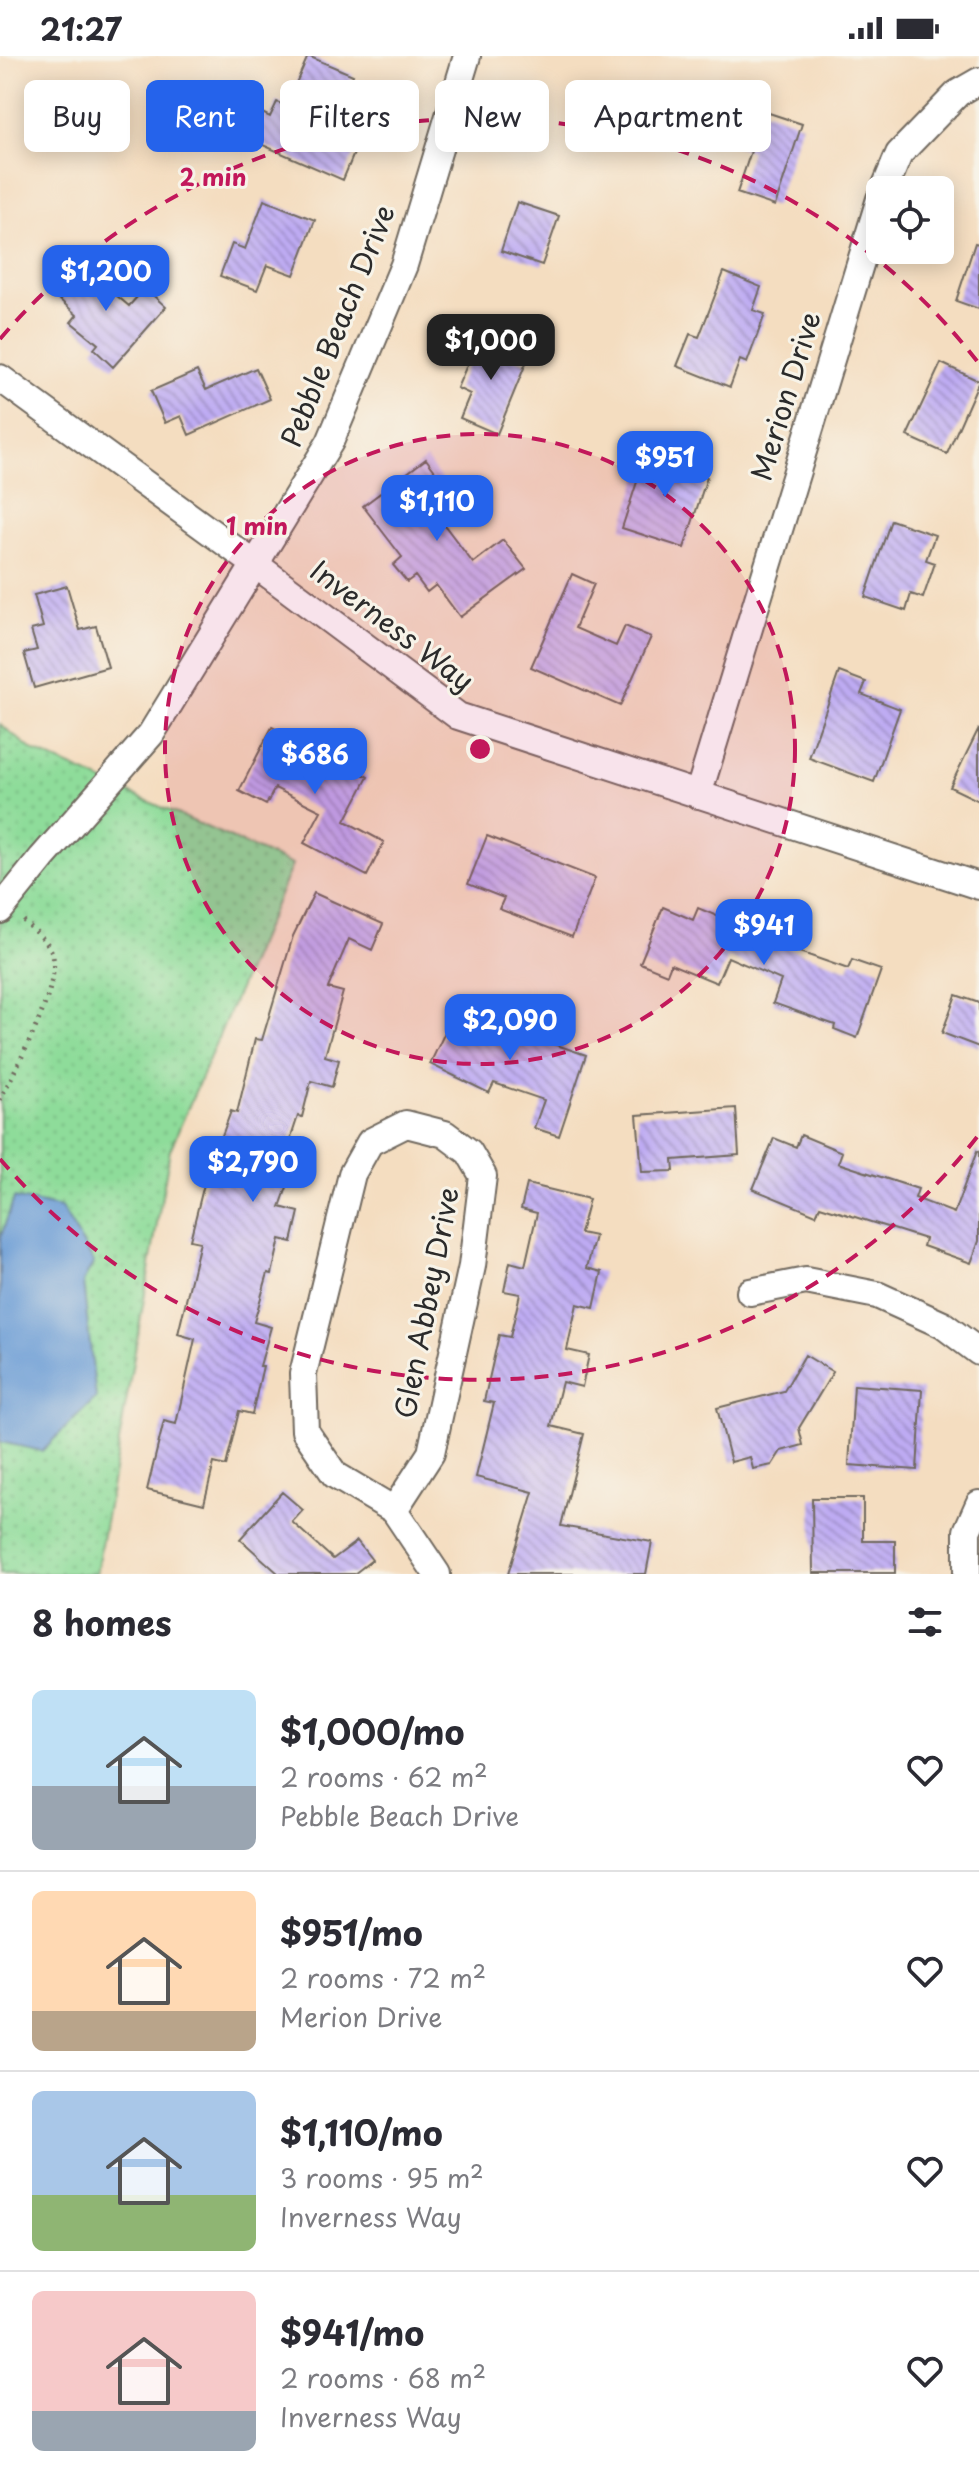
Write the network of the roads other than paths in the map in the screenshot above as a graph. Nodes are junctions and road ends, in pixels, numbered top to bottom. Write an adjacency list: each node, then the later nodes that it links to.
1 (467, 56): 6 (street, Pebble Beach Drive)
2 (979, 81): 3 (street)
3 (890, 176)
4 (866, 245): 7 (street, Merion Drive)
5 (0, 378): 6 (street, Inverness Way)
6 (256, 565): 7 (street, Inverness Way); 9 (street, Pebble Beach Drive)
7 (698, 795): 8 (street, Inverness Way)
8 (979, 886)
9 (2, 907)
10 (750, 1292): 11 (street)
11 (979, 1352)
12 (979, 1504): 15 (street)
13 (394, 1510): 13 (street, Glen Abbey Drive); 14 (street, Glen Abbey Drive)
14 (437, 1574)
15 (967, 1574)

